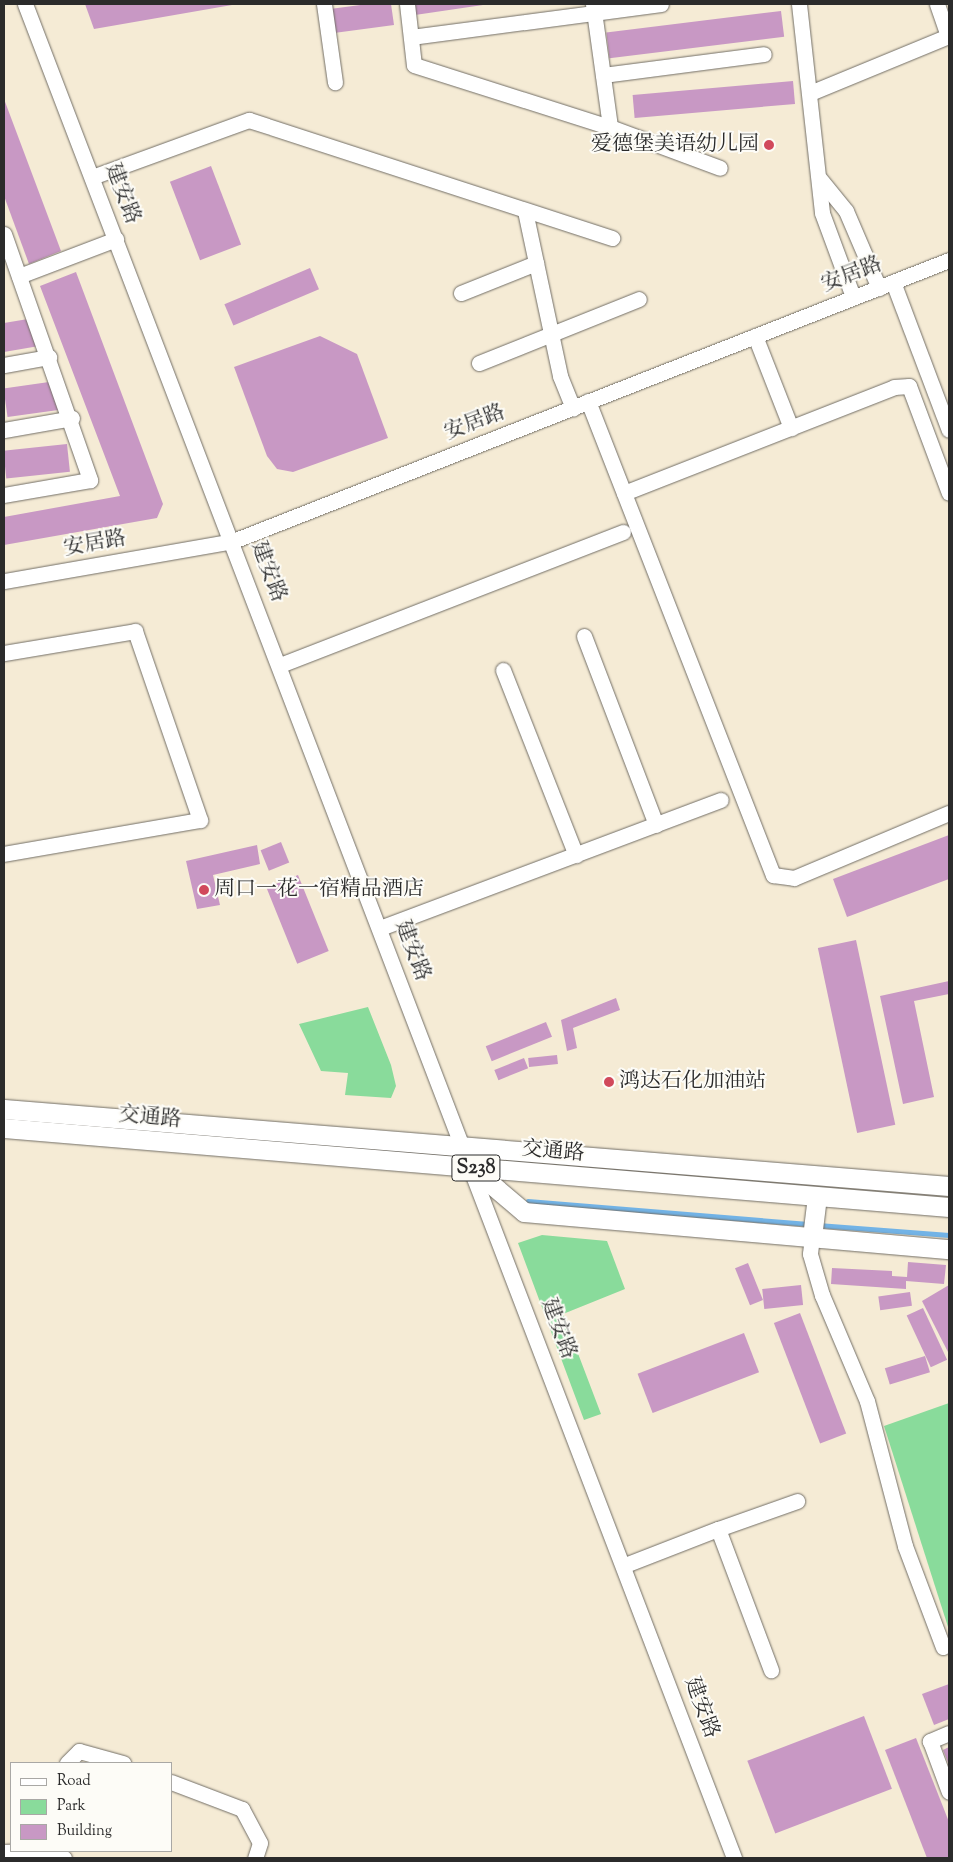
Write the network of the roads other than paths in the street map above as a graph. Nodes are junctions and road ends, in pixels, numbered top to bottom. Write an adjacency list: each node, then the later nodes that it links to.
1 (25, 4): 15 (street, 建安路)
2 (324, 4): 11 (street)
3 (407, 4): 8 (street)
4 (661, 4): 7 (street)
5 (799, 4): 12 (street)
6 (938, 4): 12 (street)
7 (594, 8): 8 (street); 10 (street)
8 (411, 37): 13 (street)
9 (764, 54): 10 (street)
10 (603, 75): 13 (street)
11 (335, 82)
12 (810, 93): 16 (street)
13 (610, 128): 14 (street)
14 (720, 168)
15 (92, 177): 17 (street); 20 (street, 建安路)
16 (820, 179): 24 (street); 26 (street)
17 (525, 211): 19 (street); 22 (street)
18 (4, 234): 23 (street)
19 (612, 238)
20 (116, 239): 23 (street); 43 (street, 建安路)
21 (949, 260): 24 (street, 安居路)
22 (536, 263): 25 (street); 28 (street)
23 (19, 276): 30 (street)
24 (886, 285): 26 (street, 安居路); 38 (street)
25 (461, 293)
26 (853, 297): 29 (street, 安居路)
27 (639, 299): 28 (street)
28 (554, 335): 31 (street); 34 (street)
29 (755, 336): 33 (street, 安居路); 36 (street)
30 (49, 357): 32 (street); 35 (street)
31 (479, 363)
32 (4, 365)
33 (588, 402): 34 (street, 安居路); 39 (street)
34 (573, 408): 43 (street, 安居路)
35 (72, 418): 37 (street); 41 (street)
36 (791, 428): 39 (street); 40 (street)
37 (4, 430)
38 (949, 430)
39 (624, 493): 50 (street)
40 (949, 493)
41 (4, 495)
42 (623, 532): 47 (street)
43 (233, 541): 44 (street, 安居路); 47 (street, 建安路)
44 (4, 581)
45 (584, 636): 51 (street)
46 (4, 653): 52 (street)
47 (280, 666): 54 (street, 建安路)
48 (503, 670): 53 (street)
49 (721, 800): 51 (street)
50 (949, 813)
51 (656, 825): 53 (street)
52 (4, 854)
53 (576, 855): 54 (street)
54 (380, 928): 57 (street, 建安路)
55 (4, 1108): 57 (main road, 交通路 / S238)
56 (4, 1128): 58 (main road, 交通路 / S238)
57 (464, 1148): 58 (street, 建安路); 59 (main road, 交通路 / S238)
58 (472, 1168): 60 (main road, 交通路 / S238); 62 (main road); 66 (street, 建安路)
59 (949, 1186)
60 (817, 1196): 61 (main road, 交通路 / S238); 62 (main road)
61 (949, 1207)
62 (812, 1237): 63 (main road); 67 (street)
63 (949, 1249)
64 (797, 1501): 65 (street)
65 (718, 1529): 66 (street); 68 (street)
66 (625, 1565): 77 (street, 建安路)
67 (943, 1647)
68 (771, 1670)
69 (949, 1733): 73 (street)
70 (68, 1762): 71 (street)
71 (119, 1762)
72 (172, 1782): 76 (street)
73 (949, 1792)
74 (42, 1852): 75 (street)
75 (64, 1858)
76 (255, 1858)
77 (734, 1858)

